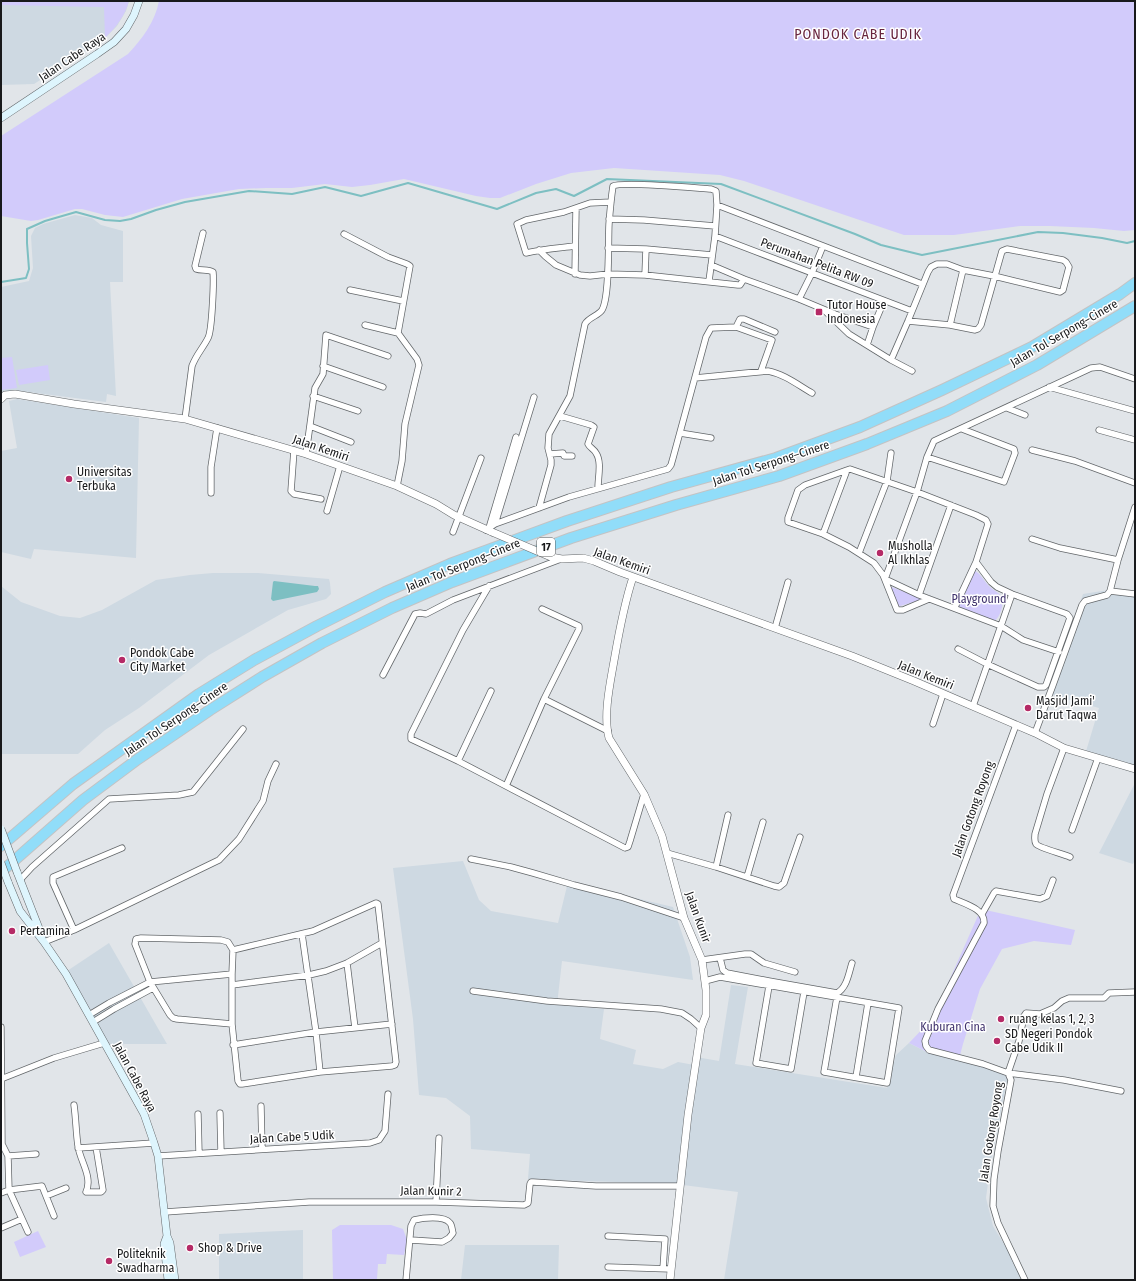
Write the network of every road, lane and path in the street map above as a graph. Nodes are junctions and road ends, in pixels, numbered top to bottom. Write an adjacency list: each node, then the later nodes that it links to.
1 (139, 1): 2 (main road, Jalan Cabe Raya)
2 (1, 118)
3 (611, 202): 4 (street); 5 (street); 6 (street)
4 (717, 205): 7 (street); 12 (street)
5 (576, 209): 11 (street); 15 (street)
6 (609, 219): 7 (street); 13 (street)
7 (715, 226): 10 (street)
8 (203, 233): 61 (street)
9 (344, 234): 30 (street)
10 (715, 236): 16 (street); 19 (street, Perumahan Pelita RW 09)
11 (575, 246): 15 (street); 20 (street)
12 (823, 246): 19 (street); 27 (street)
13 (608, 248): 14 (street); 21 (street)
14 (646, 249): 16 (street); 22 (street)
15 (539, 250): 20 (street)
16 (712, 255): 17 (street)
17 (711, 265): 24 (street); 25 (street)
18 (963, 270): 23 (street); 27 (street); 37 (street)
19 (812, 273): 29 (street); 31 (street, Perumahan Pelita RW 09)
20 (575, 274): 21 (street)
21 (608, 274): 22 (street); 60 (street)
22 (645, 275): 25 (street)
23 (994, 276): 23 (street); 37 (street)
24 (744, 279): 25 (street); 29 (street)
25 (709, 281)
26 (1135, 283): 140 (highway, Jalan Tol Serpong–Cinere / 17)
27 (922, 284): 34 (street)
28 (350, 290): 30 (street)
29 (800, 299): 33 (street)
30 (404, 301): 41 (street)
31 (884, 301): 34 (street, Perumahan Pelita RW 09); 39 (street)
32 (1135, 306): 147 (highway, Jalan Tol Serpong–Cinere / 17)
33 (822, 308): 39 (street); 42 (street)
34 (912, 311): 35 (street)
35 (908, 321): 37 (street); 44 (street)
36 (365, 325): 41 (street)
37 (950, 325)
38 (736, 327): 40 (street); 46 (street); 48 (street)
39 (873, 327): 42 (street)
40 (775, 332)
41 (398, 334): 83 (street)
42 (867, 345): 44 (street)
43 (388, 356): 45 (street)
44 (891, 360): 47 (street)
45 (323, 366): 50 (street); 53 (street)
46 (761, 371): 48 (street); 52 (street)
47 (912, 371)
48 (695, 378): 66 (street)
49 (1135, 378): 51 (street)
50 (383, 387)
51 (1049, 387): 56 (street); 58 (street)
52 (812, 393)
53 (313, 396): 57 (street); 62 (street)
54 (534, 397): 93 (street)
55 (1, 399): 61 (street, Jalan Kemiri)
56 (1008, 408): 59 (street); 64 (street)
57 (358, 411)
58 (1135, 412)
59 (1025, 415)
60 (560, 416): 75 (street); 84 (street)
61 (185, 419): 63 (street, Jalan Kemiri)
62 (310, 426): 70 (street); 74 (street)
63 (217, 428): 71 (street, Jalan Kemiri); 86 (street)
64 (962, 429): 77 (street); 77 (street)
65 (1099, 430): 69 (street)
66 (680, 433): 68 (street); 84 (street)
67 (516, 437): 94 (street)
68 (711, 438)
69 (1135, 440)
70 (351, 442)
71 (294, 450): 74 (street, Jalan Kemiri); 87 (street)
72 (1032, 450): 82 (street)
73 (891, 453): 81 (street)
74 (306, 454): 79 (street, Jalan Kemiri)
75 (550, 454): 76 (street); 89 (street)
76 (572, 456)
77 (927, 457): 85 (street)
78 (481, 458): 92 (street)
79 (340, 466): 83 (street, Jalan Kemiri); 91 (street)
80 (847, 470): 81 (street); 96 (street); 96 (street)
81 (887, 481): 85 (street); 98 (street)
82 (1135, 482)
83 (397, 486): 92 (street, Jalan Kemiri)
84 (598, 488): 89 (street)
85 (917, 492): 88 (street); 103 (street)
86 (212, 493)
87 (321, 499)
88 (951, 505): 101 (street); 109 (street)
89 (539, 508): 93 (street)
90 (1135, 509): 100 (street)
91 (327, 511)
92 (458, 517): 94 (street, Jalan Kemiri); 95 (street)
93 (495, 524): 94 (street)
94 (489, 530): 99 (street, Jalan Kemiri, bridge)
95 (453, 532)
96 (823, 534): 98 (street)
97 (1032, 539): 100 (street)
98 (859, 553): 103 (street)
99 (562, 559): 102 (street, Jalan Kemiri); 105 (street)
100 (1118, 560): 106 (street)
101 (976, 562): 107 (street); 111 (street)
102 (633, 577): 114 (street, Jalan Kemiri); 126 (street, Jalan Kunir)
103 (885, 579): 109 (street); 110 (street)
104 (788, 582): 114 (street)
105 (490, 586): 118 (street); 130 (street)
106 (1110, 591): 108 (street); 127 (street)
107 (1012, 594): 113 (street); 116 (street)
108 (1135, 594)
109 (919, 595): 110 (street)
110 (929, 599): 111 (street)
111 (955, 607): 113 (street)
112 (542, 609): 121 (street)
113 (1001, 626): 116 (street); 117 (street)
114 (775, 628): 120 (street, Jalan Kemiri)
115 (958, 649): 117 (street)
116 (1059, 652): 117 (street)
117 (987, 664): 122 (street)
118 (382, 675)
119 (491, 691): 130 (street)
120 (944, 694): 122 (street, Jalan Kemiri); 123 (street)
121 (544, 699): 126 (street); 133 (street)
122 (973, 706): 124 (street, Jalan Kemiri)
123 (933, 724)
124 (1016, 725): 127 (street, Jalan Kemiri); 151 (street, Jalan Gotong Royong)
125 (243, 729): 149 (street)
126 (608, 731): 134 (street, Jalan Kunir)
127 (1035, 733): 128 (street, Jalan Kemiri)
128 (1064, 748): 129 (street, Jalan Kemiri); 143 (street)
129 (1098, 758): 132 (street, Jalan Kemiri); 138 (street)
130 (458, 761): 133 (street)
131 (276, 764): 153 (street)
132 (1135, 769)
133 (506, 786): 134 (street)
134 (644, 794): 142 (street, Jalan Kunir)
135 (728, 815): 146 (street)
136 (763, 822): 148 (street)
137 (1, 829): 149 (main road, Jalan Cabe Raya, bridge)
138 (1072, 830)
139 (800, 837): 148 (street)
140 (1, 846)
141 (122, 848): 153 (street)
142 (667, 853): 146 (street); 152 (street, Jalan Kunir)
143 (1070, 857)
144 (471, 859): 152 (street)
145 (1, 863): 155 (main road, Jalan Cabe Raya, bridge)
146 (716, 867): 148 (street)
147 (1, 872)
148 (747, 877)
149 (20, 880): 155 (main road, Jalan Cabe Raya)
150 (1053, 880): 151 (street)
151 (982, 914): 187 (street, Jalan Gotong Royong)
152 (684, 918): 159 (street, Jalan Kunir)
153 (74, 930): 155 (street)
154 (302, 934): 156 (street); 157 (street); 164 (street)
155 (44, 942): 175 (main road, Jalan Cabe Raya)
156 (382, 943): 160 (street); 178 (street)
157 (233, 950): 163 (street); 166 (street)
158 (720, 958): 159 (street); 161 (street); 162 (street)
159 (702, 960): 165 (street, Jalan Kunir)
160 (347, 963): 164 (street); 180 (street)
161 (852, 963)
162 (795, 972)
163 (232, 974): 166 (street); 167 (street)
164 (309, 975): 167 (street); 182 (street)
165 (705, 981): 168 (street); 181 (street, Jalan Kunir)
166 (150, 982): 169 (street); 175 (street)
167 (232, 986): 177 (street)
168 (770, 986): 171 (street); 171 (street)
169 (154, 988): 176 (street); 177 (street)
170 (474, 991): 181 (street)
171 (804, 992): 173 (street)
172 (1135, 992): 187 (street)
173 (837, 997): 174 (street); 188 (street)
174 (868, 1002): 188 (street); 188 (street)
175 (89, 1015): 176 (main road, Jalan Cabe Raya)
176 (93, 1022): 184 (main road, Jalan Cabe Raya)
177 (232, 1024): 185 (street)
178 (392, 1024): 180 (street); 186 (street)
179 (1, 1027): 183 (street)
180 (355, 1028): 182 (street)
181 (702, 1028): 207 (street, Jalan Kunir)
182 (316, 1032): 185 (street); 186 (street)
183 (1, 1040): 189 (street)
184 (104, 1043): 189 (street); 198 (main road, Jalan Cabe Raya)
185 (233, 1045): 186 (street)
186 (320, 1072)
187 (1008, 1073): 190 (street); 228 (street, Jalan Gotong Royong)
188 (856, 1078)
189 (2, 1079): 196 (street)
190 (1121, 1091)
191 (388, 1094): 201 (street, Jalan Cabe 5 Udik)
192 (74, 1105): 199 (street)
193 (261, 1106): 201 (street)
194 (220, 1113): 202 (street)
195 (198, 1114): 203 (street)
196 (1, 1116): 205 (street)
197 (439, 1138): 212 (street)
198 (154, 1143): 200 (street); 206 (main road, Jalan Cabe Raya)
199 (78, 1148): 200 (street); 200 (street)
200 (96, 1148)
201 (262, 1149): 202 (street, Jalan Cabe 5 Udik)
202 (221, 1152): 203 (street, Jalan Cabe 5 Udik)
203 (199, 1153): 206 (street, Jalan Cabe 5 Udik)
204 (36, 1154): 205 (street)
205 (8, 1156): 209 (street)
206 (158, 1156): 213 (main road, Jalan Cabe Raya)
207 (680, 1186): 212 (street, Jalan Kunir 2); 223 (street, Jalan Kunir)
208 (66, 1188): 211 (street)
209 (9, 1190): 210 (street); 211 (street); 215 (street)
210 (1, 1193)
211 (46, 1196): 214 (street)
212 (436, 1202): 213 (street, Jalan Kunir 2)
213 (165, 1212): 218 (main road, Jalan Cabe Raya)
214 (54, 1216)
215 (22, 1219): 216 (street); 217 (street)
216 (1, 1228)
217 (28, 1232)
218 (167, 1236): 224 (main road, Jalan Cabe Raya); 225 (main road, Jalan Cabe Raya)
219 (608, 1236): 222 (street)
220 (410, 1240): 220 (street); 226 (street)
221 (608, 1267): 222 (street)
222 (663, 1269): 223 (street)
223 (671, 1269): 227 (street, Jalan Kunir)
224 (168, 1280)
225 (175, 1280)
226 (406, 1280)
227 (670, 1280)
228 (1025, 1280)

